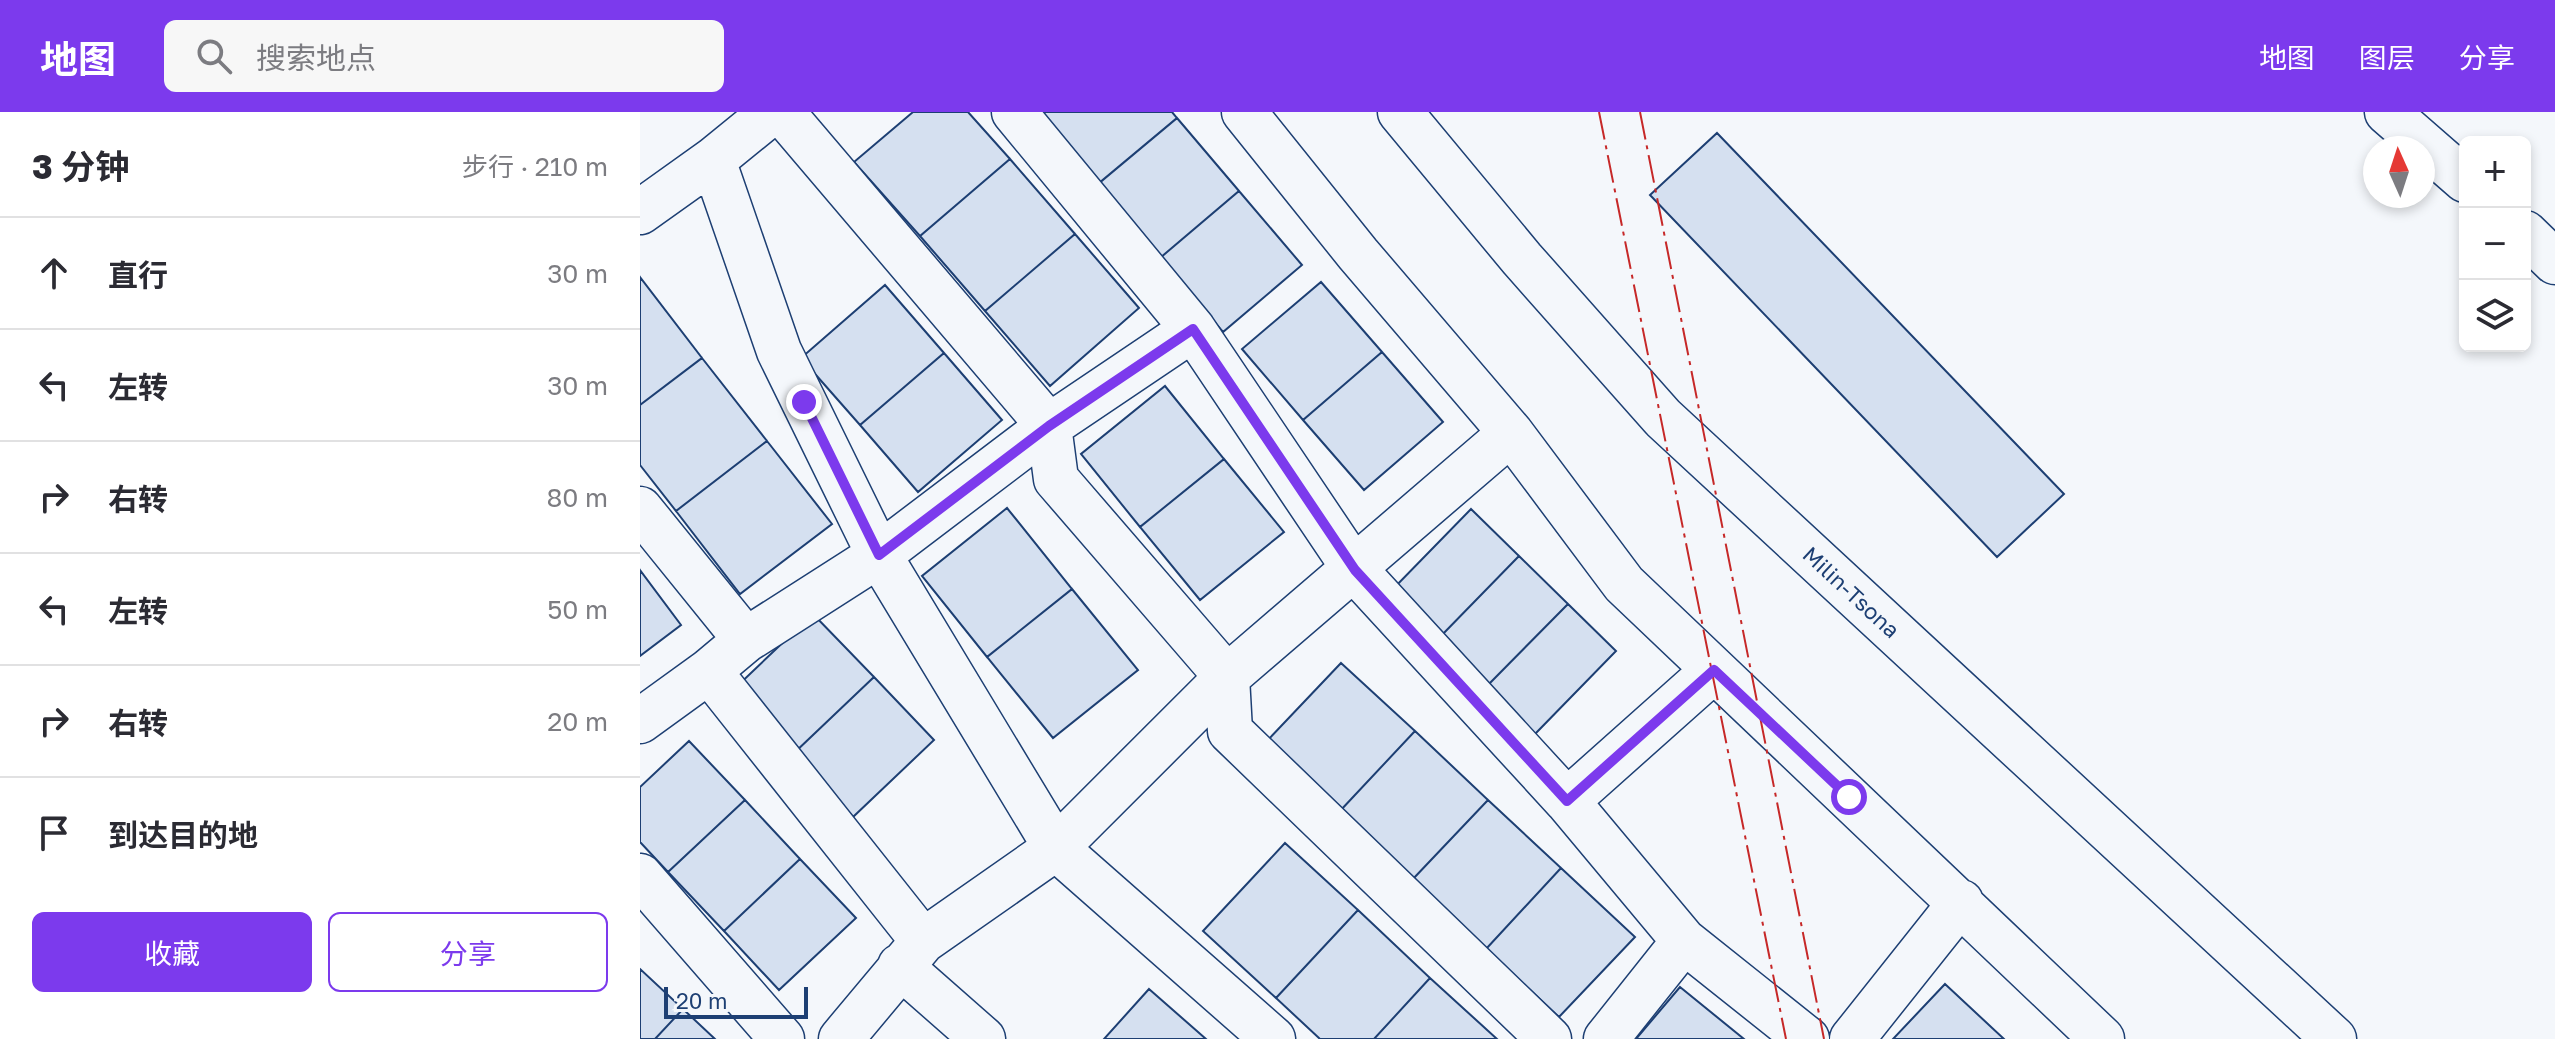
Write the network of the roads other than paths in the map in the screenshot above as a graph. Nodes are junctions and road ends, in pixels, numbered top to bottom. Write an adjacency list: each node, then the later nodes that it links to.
1 (772, 112): 7 (main road)
2 (782, 112): 13 (main road)
3 (1014, 112): 12 (main road)
4 (1244, 112): 14 (main road)
5 (1400, 112): 38 (main road, Milin-Tsona)
6 (2387, 112): 8 (main road)
7 (719, 140): 9 (main road); 16 (main road)
8 (2459, 175)
9 (640, 212)
10 (2531, 239): 11 (main road)
11 (2555, 262)
12 (1193, 329): 13 (main road); 17 (main road)
13 (1049, 426): 16 (main road); 21 (main road)
14 (1511, 433): 17 (main road); 19 (main road)
15 (640, 509): 18 (main road)
16 (879, 555): 18 (main road); 24 (main road)
17 (1355, 570): 21 (main road); 23 (main road)
18 (746, 640): 20 (main road)
19 (1714, 670): 23 (main road); 26 (main road)
20 (709, 671): 22 (main road); 28 (main road)
21 (1227, 677): 24 (main road); 33 (main road)
22 (640, 721)
23 (1567, 801): 27 (main road)
24 (1056, 848): 28 (main road); 32 (main road)
25 (640, 876): 29 (main road)
26 (1961, 902): 36 (main road); 37 (main road)
27 (1684, 941): 34 (main road); 35 (main road)
28 (912, 954): 30 (main road); 31 (main road)
29 (782, 1039)
30 (841, 1039)
31 (983, 1039)
32 (1273, 1039)
33 (1549, 1039)
34 (1606, 1039)
35 (1807, 1039)
36 (1852, 1039)
37 (2102, 1039)
38 (2334, 1039)

